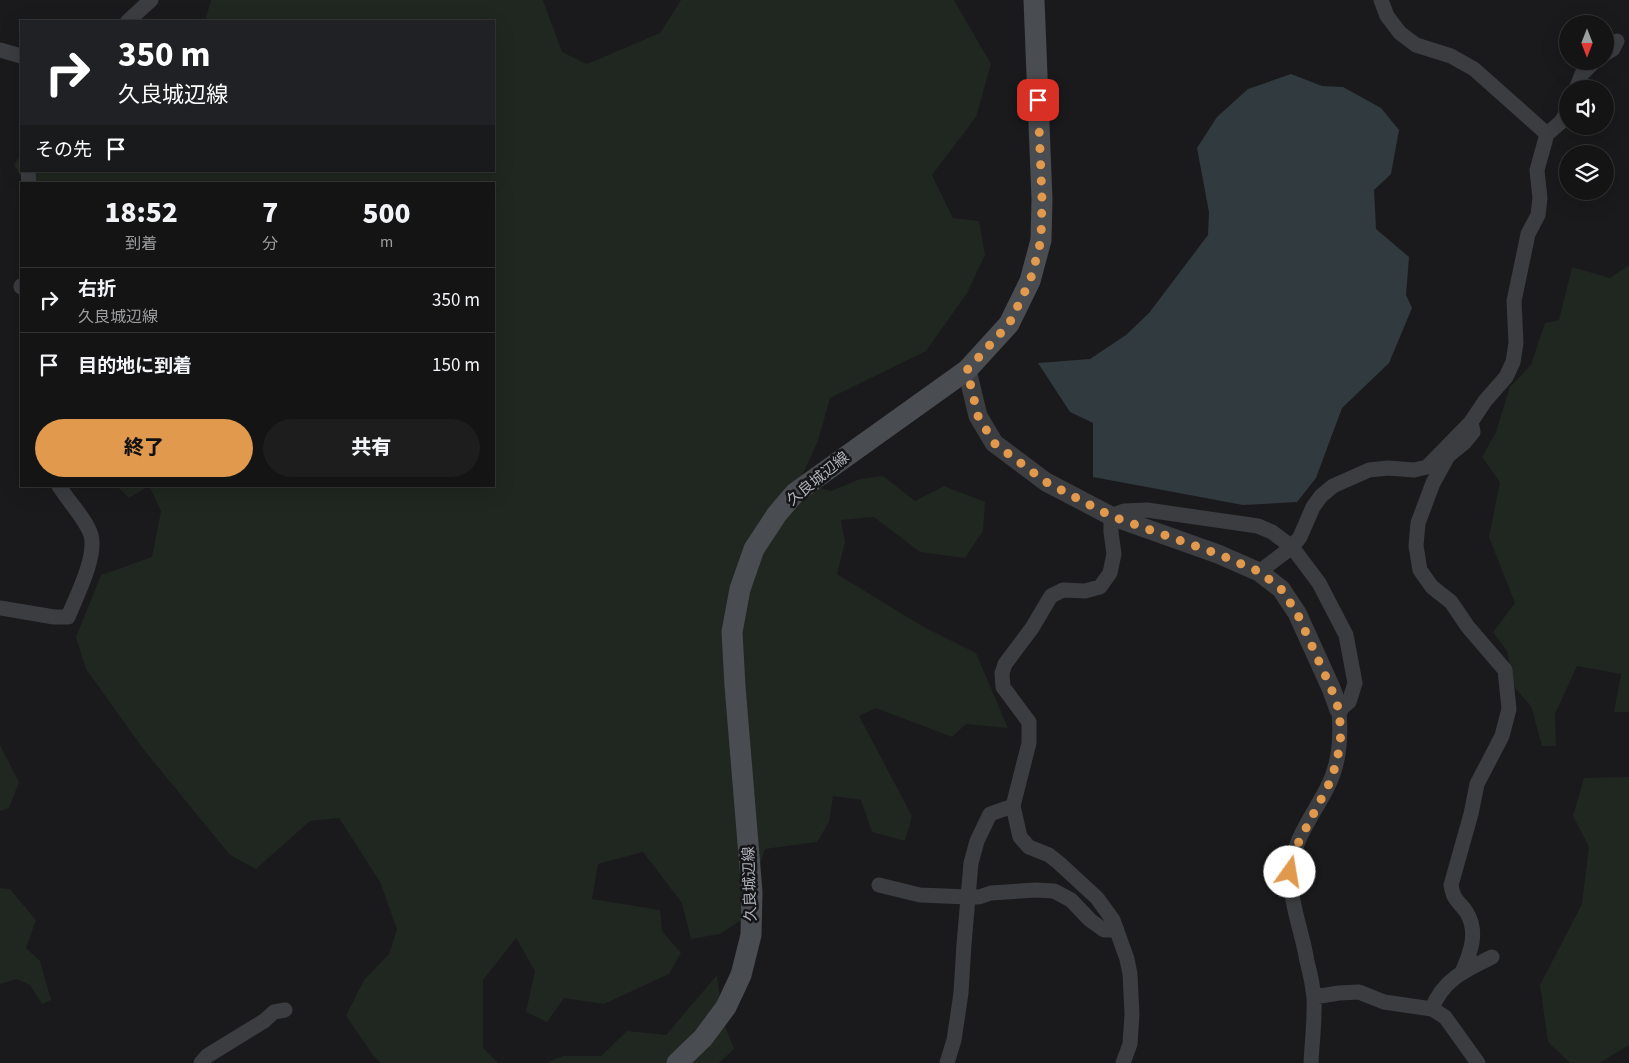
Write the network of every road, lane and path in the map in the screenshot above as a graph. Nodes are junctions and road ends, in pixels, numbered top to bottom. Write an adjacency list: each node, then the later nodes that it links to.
1 (151, 0): 4 (street)
2 (1034, 0): 11 (main road, 久良城辺線)
3 (1381, 0): 10 (street)
4 (129, 20)
5 (1617, 41): 6 (street)
6 (1614, 47)
7 (0, 50): 8 (street)
8 (20, 56)
9 (1559, 124): 10 (street)
10 (1548, 134): 12 (street)
11 (967, 370): 14 (street); 29 (main road, 久良城辺線)
12 (1471, 422): 15 (street); 24 (street)
13 (60, 487): 17 (street)
14 (1111, 516): 15 (street); 16 (street); 19 (street)
15 (1292, 547): 16 (street); 18 (street)
16 (1260, 572): 18 (street)
17 (0, 608)
18 (1339, 710): 25 (street)
19 (1013, 806): 21 (street); 22 (street)
20 (879, 885): 21 (street)
21 (968, 897): 22 (street); 30 (street)
22 (1117, 930): 31 (street)
23 (1492, 957): 24 (street)
24 (1463, 970): 26 (street)
25 (1314, 998): 26 (street); 32 (street)
26 (1432, 1009): 33 (street)
27 (285, 1010): 28 (street)
28 (201, 1063)
29 (677, 1063)
30 (948, 1063)
31 (1123, 1063)
32 (1311, 1063)
33 (1478, 1063)

